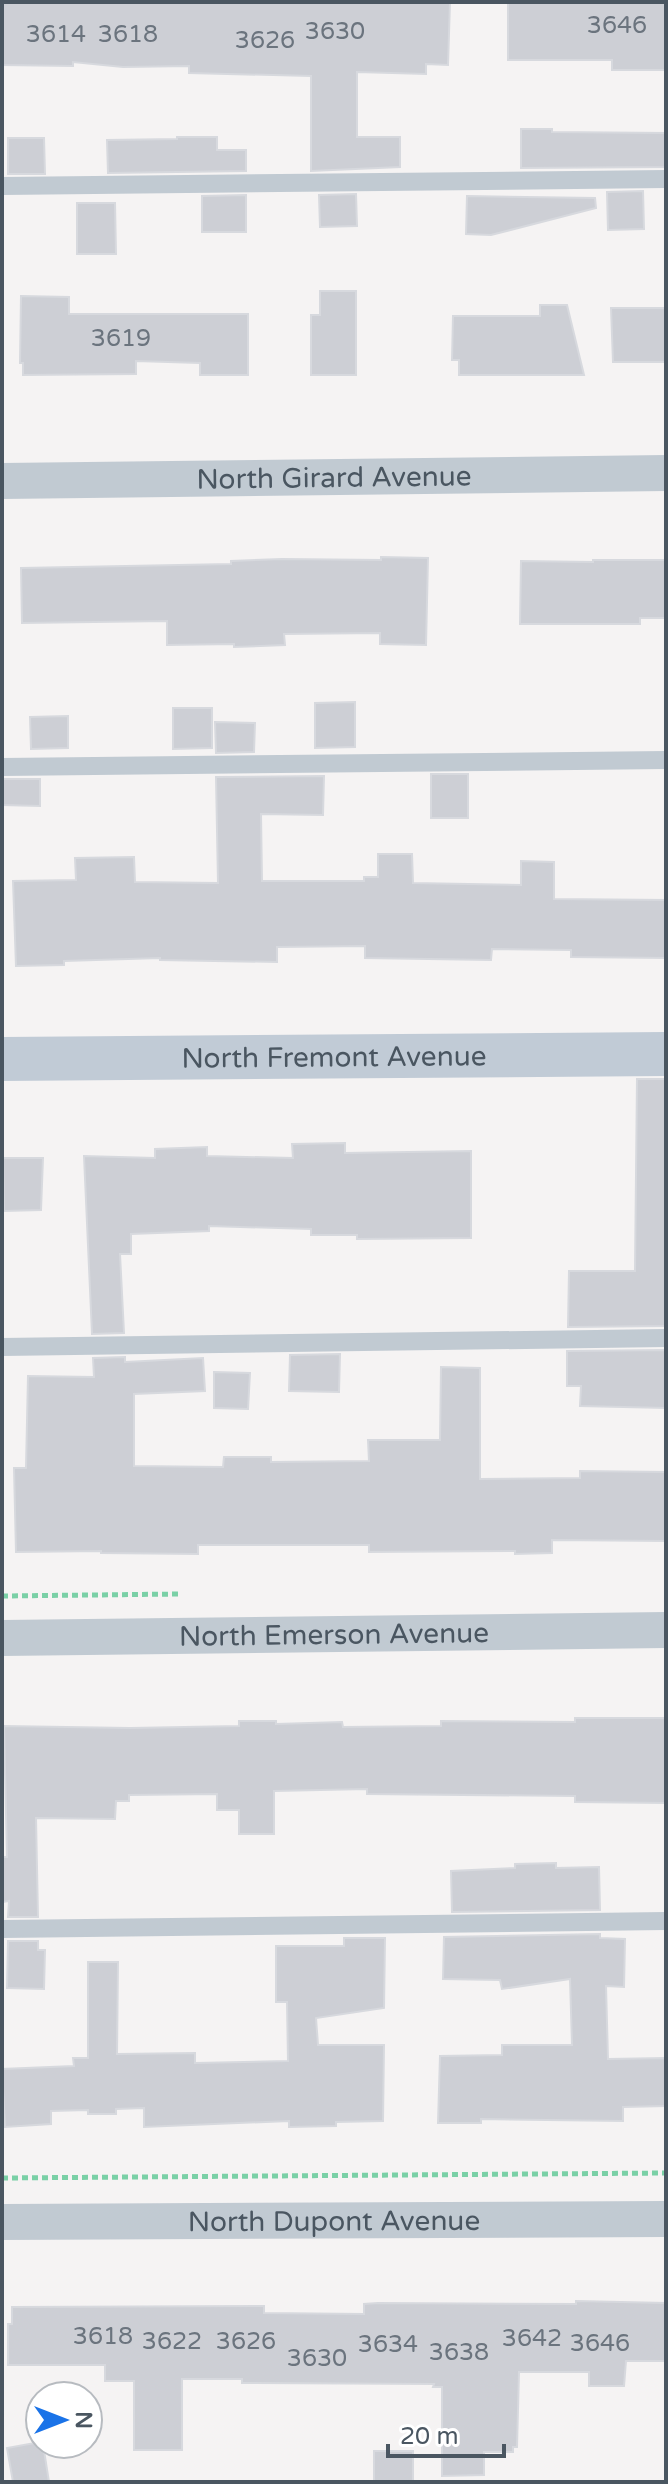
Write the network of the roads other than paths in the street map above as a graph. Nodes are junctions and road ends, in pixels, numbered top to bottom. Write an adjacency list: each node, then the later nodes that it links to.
1 (666, 179): 2 (lane)
2 (2, 186)
3 (666, 473): 4 (street, North Girard Avenue)
4 (2, 481)
5 (666, 760): 6 (lane)
6 (2, 767)
7 (666, 1054): 8 (street, North Fremont Avenue)
8 (2, 1059)
9 (666, 1338): 10 (lane)
10 (2, 1347)
11 (666, 1630): 12 (street, North Emerson Avenue)
12 (2, 1638)
13 (666, 1921): 14 (lane)
14 (2, 1929)
15 (666, 2219): 16 (street, North Dupont Avenue)
16 (2, 2222)

